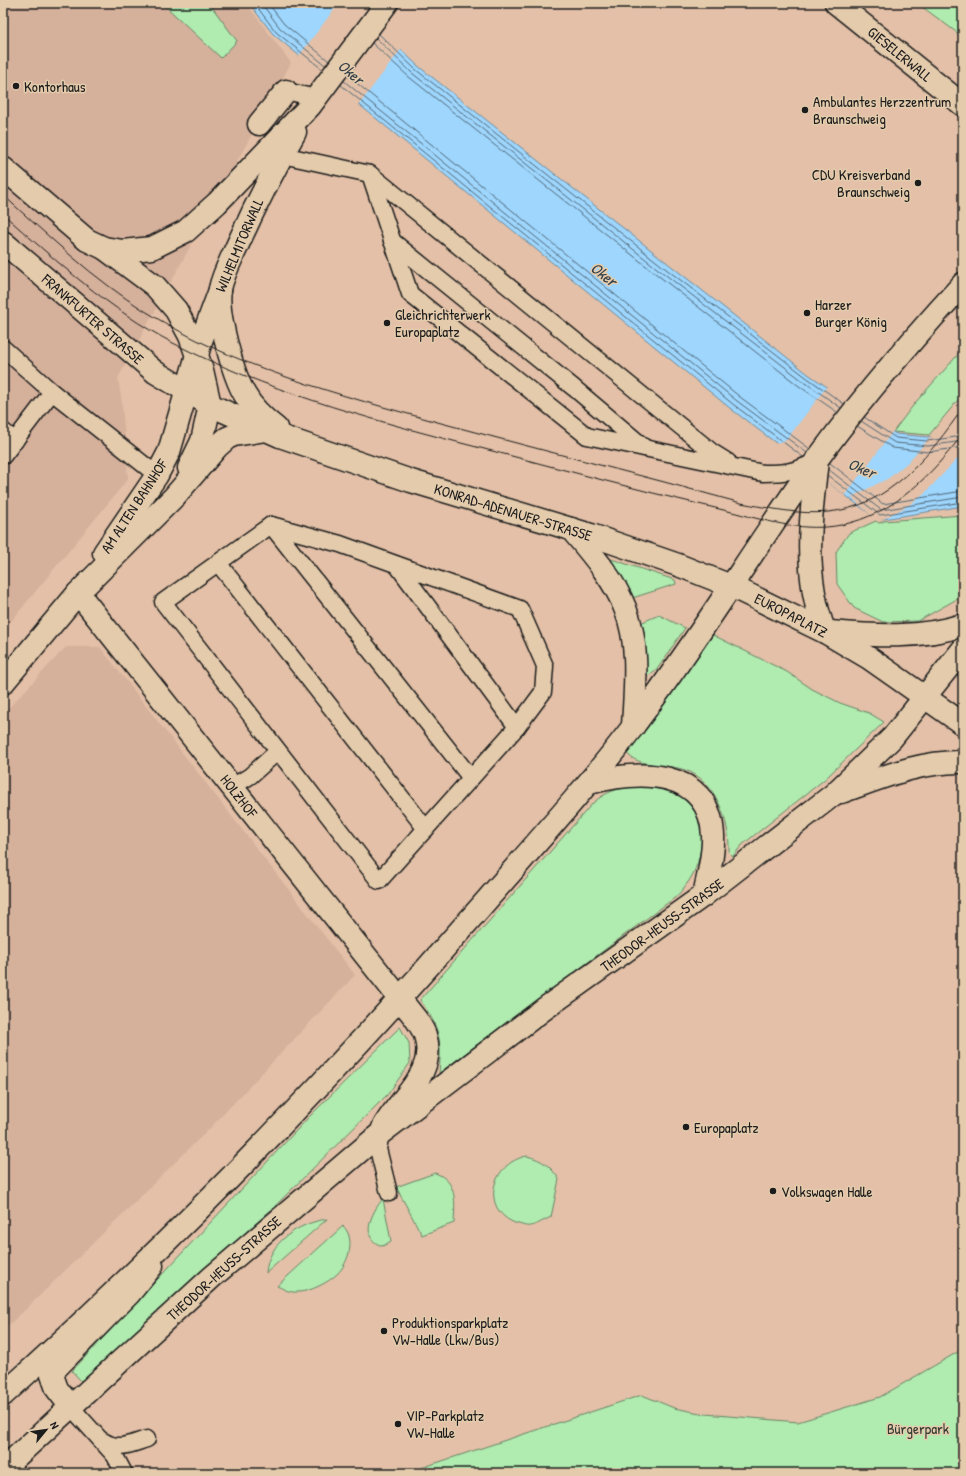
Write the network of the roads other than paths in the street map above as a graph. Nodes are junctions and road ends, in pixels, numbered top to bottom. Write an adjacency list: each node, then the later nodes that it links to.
1 (836, 3): 5 (main road, GIESELERWALL)
2 (386, 4): 4 (main road, WILHELMITORWALL)
3 (286, 91): 4 (lane); 6 (main road)
4 (317, 97): 7 (main road, WILHELMITORWALL)
5 (963, 105)
6 (259, 124): 7 (lane)
7 (273, 151): 9 (lane); 12 (main road, WILHELMITORWALL); 14 (main road, WILHELMITORWALL)
8 (3, 168): 12 (main road)
9 (370, 174): 10 (lane); 27 (lane)
10 (392, 241): 25 (lane); 25 (lane)
11 (3, 242): 20 (main road, FRANKFURTER STRASSE)
12 (104, 248): 18 (main road)
13 (963, 284): 16 (main road)
14 (220, 290): 18 (main road, WILHELMITORWALL); 24 (main road, KONRAD-ADENAUER-STRASSE)
15 (963, 308): 16 (main road)
16 (925, 325): 28 (main road)
17 (3, 348): 19 (lane)
18 (197, 355): 20 (main road, WILHELMITORWALL); 21 (main road)
19 (52, 392): 23 (lane); 29 (lane)
20 (187, 392): 21 (main road, KONRAD-ADENAUER-STRASSE); 29 (main road, AM ALTEN BAHNHOF)
21 (210, 405): 22 (main road, KONRAD-ADENAUER-STRASSE); 30 (main road, AM ALTEN BAHNHOF)
22 (266, 430): 24 (main road, KONRAD-ADENAUER-STRASSE); 30 (main road, AM ALTEN BAHNHOF)
23 (9, 436): 26 (lane)
24 (294, 440): 32 (main road, KONRAD-ADENAUER-STRASSE)
25 (647, 450): 27 (lane)
26 (3, 456)
27 (741, 467): 28 (lane)
28 (809, 472): 35 (main road); 38 (main road)
29 (158, 475): 36 (main road, AM ALTEN BAHNHOF)
30 (174, 497): 36 (main road, AM ALTEN BAHNHOF)
31 (271, 525): 33 (lane); 34 (lane); 47 (lane)
32 (571, 529): 35 (main road, KONRAD-ADENAUER-STRASSE); 44 (main road)
33 (218, 563): 45 (lane); 51 (lane)
34 (397, 565): 43 (lane); 43 (lane)
35 (731, 586): 38 (main road, EUROPAPLATZ); 44 (main road)
36 (78, 593): 40 (main road, AM ALTEN BAHNHOF); 49 (main road, HOLZHOF)
37 (963, 624): 38 (main road)
38 (825, 632): 41 (main road, EUROPAPLATZ)
39 (963, 649): 41 (main road)
40 (3, 683)
41 (926, 696): 42 (main road); 50 (main road, THEODOR-HEUSS-STRASSE)
42 (963, 724)
43 (517, 727): 47 (lane)
44 (633, 727): 48 (main road)
45 (278, 751): 49 (lane); 51 (lane)
46 (963, 762): 50 (main road)
47 (471, 778): 51 (lane)
48 (589, 783): 52 (main road); 53 (main road)
49 (232, 787): 53 (main road, HOLZHOF)
50 (834, 794): 52 (main road, THEODOR-HEUSS-STRASSE)
51 (426, 829)
52 (704, 895): 54 (main road, THEODOR-HEUSS-STRASSE)
53 (400, 1000): 54 (main road, THEODOR-HEUSS-STRASSE); 56 (main road)
54 (381, 1133): 55 (lane); 58 (main road, THEODOR-HEUSS-STRASSE)
55 (389, 1193)
56 (188, 1221): 57 (main road); 58 (main road)
57 (3, 1395)
58 (71, 1408): 59 (lane); 61 (main road, THEODOR-HEUSS-STRASSE)
59 (98, 1438): 60 (lane); 62 (lane)
60 (146, 1439)
61 (3, 1469)
62 (124, 1473)

